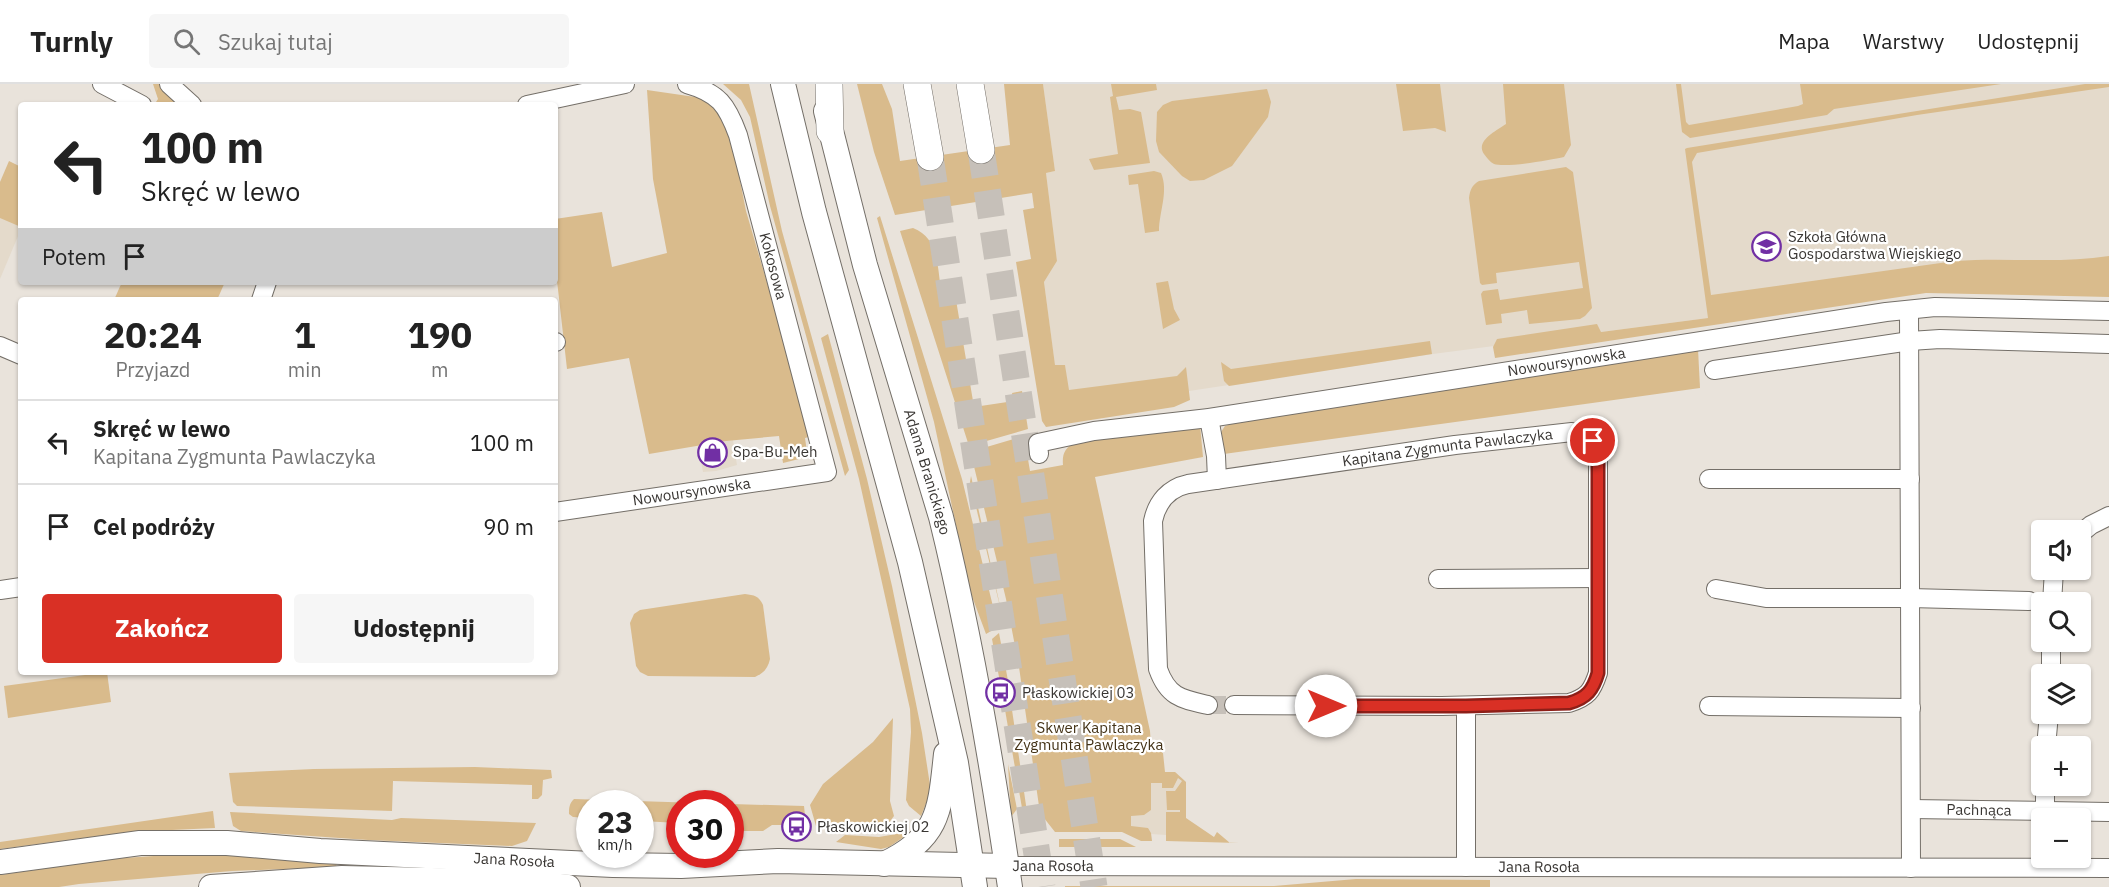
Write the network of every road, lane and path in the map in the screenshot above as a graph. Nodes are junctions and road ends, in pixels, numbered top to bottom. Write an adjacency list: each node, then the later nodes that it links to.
1 (102, 84): 10 (street)
2 (169, 84): 11 (street)
3 (625, 84): 12 (street)
4 (687, 84): 25 (street, Kokosowa)
5 (783, 84): 44 (main road)
6 (820, 84): 13 (main road, Adama Branickiego)
7 (829, 84): 13 (highway)
8 (917, 84): 15 (highway)
9 (970, 84): 14 (highway)
10 (136, 102)
11 (189, 102)
12 (541, 102)
13 (830, 131): 55 (main road, Adama Branickiego)
14 (981, 150)
15 (930, 157)
16 (1909, 310): 17 (street, Nowoursynowska); 18 (street); 23 (street, Nowoursynowska)
17 (2109, 311)
18 (1910, 341): 19 (street); 22 (street); 27 (street)
19 (2109, 344)
20 (0, 346): 21 (street)
21 (18, 354)
22 (1713, 370)
23 (1209, 418): 24 (street, Nowoursynowska); 28 (street)
24 (1039, 454)
25 (827, 472): 29 (street, Nowoursynowska)
26 (1709, 479): 27 (street)
27 (1910, 479): 37 (street)
28 (1217, 480): 32 (street, Kapitana Zygmunta Pawlaczyka); 39 (street, Kapitana Zygmunta Pawlaczyka)
29 (558, 512)
30 (2109, 516): 31 (street)
31 (2091, 525)
32 (1598, 578): 33 (street); 41 (street, Kapitana Zygmunta Pawlaczyka)
33 (1438, 579)
34 (18, 587): 36 (street)
35 (1716, 589): 37 (street)
36 (0, 590)
37 (1910, 598): 38 (street); 43 (street)
38 (2029, 601)
39 (1208, 705)
40 (1234, 705): 41 (street, Kapitana Zygmunta Pawlaczyka)
41 (1466, 706): 51 (street)
42 (1709, 706): 43 (street)
43 (1911, 708): 45 (street)
44 (949, 731): 50 (main road); 54 (main road)
45 (1911, 809): 46 (street, Pachnąca); 52 (street)
46 (2031, 811)
47 (2091, 812): 48 (street, Pachnąca)
48 (2109, 812)
49 (0, 862): 50 (main road, Jana Rosoła)
50 (884, 864): 54 (main road, Jana Rosoła)
51 (1466, 867): 52 (street, Jana Rosoła); 55 (street, Jana Rosoła)
52 (1911, 868): 53 (street, Jana Rosoła)
53 (2109, 868)
54 (974, 877): 55 (main road, Jana Rosoła)
55 (1009, 877)
56 (211, 887): 57 (main road, Jana Rosoła)
57 (568, 887)

